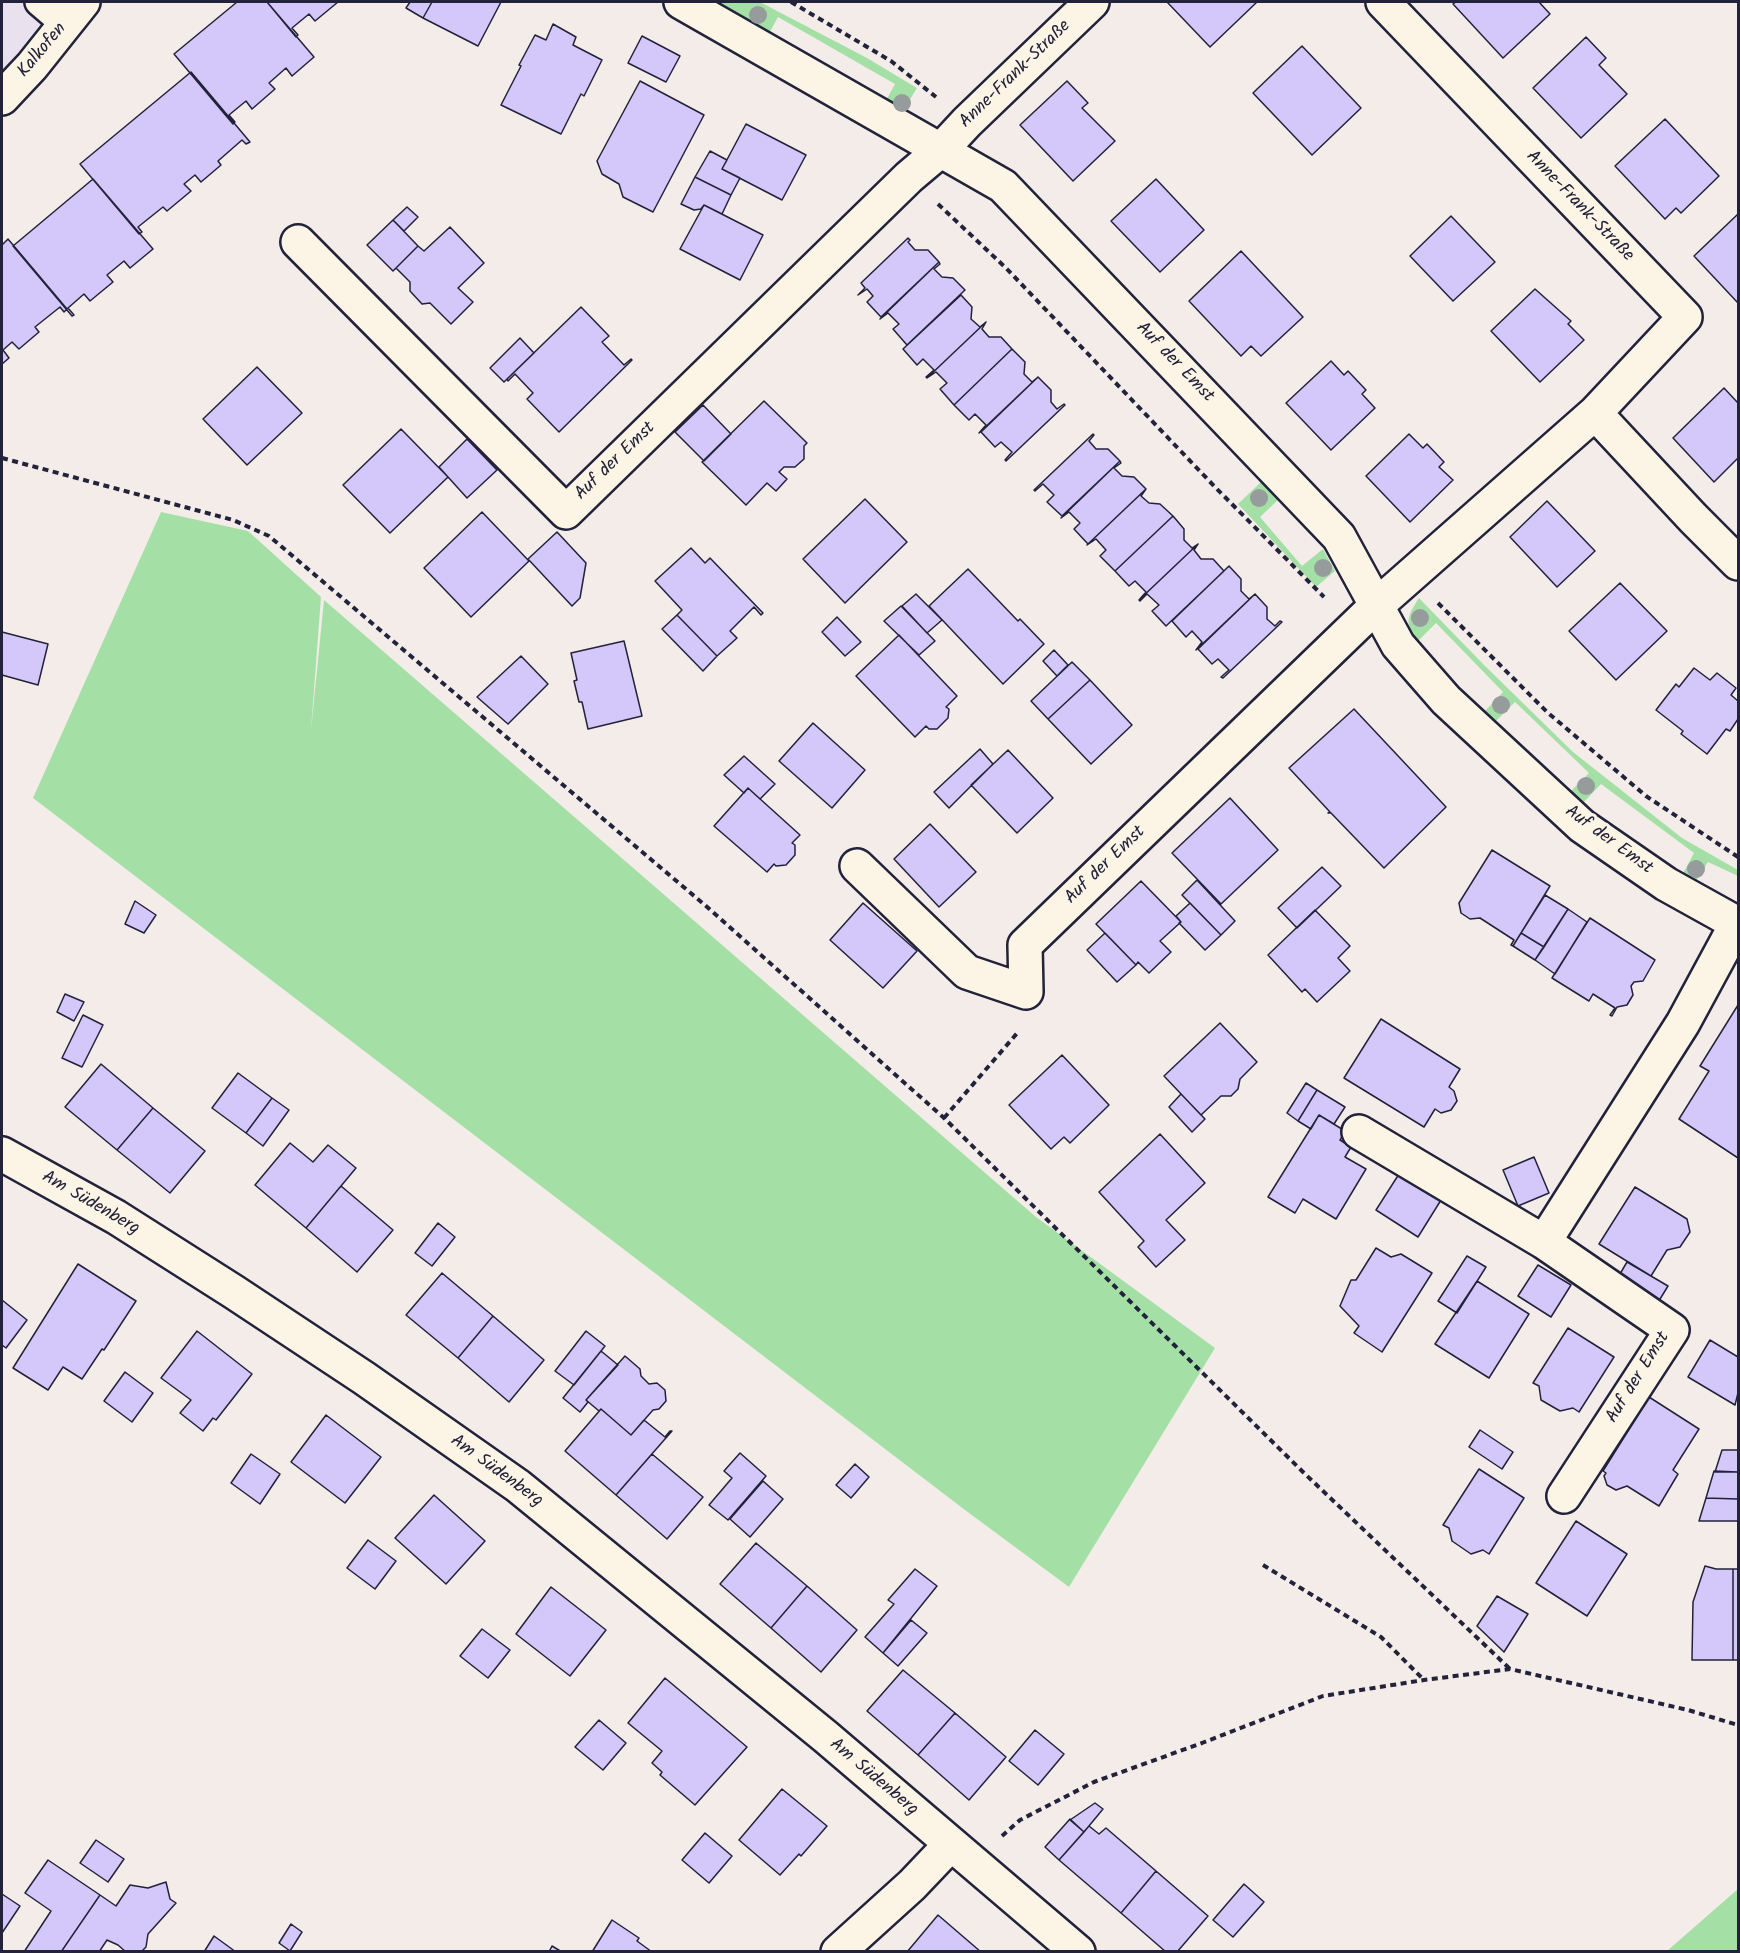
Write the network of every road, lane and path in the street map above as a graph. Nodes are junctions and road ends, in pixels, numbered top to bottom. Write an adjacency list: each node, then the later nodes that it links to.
1 (39, 2): 6 (lane)
2 (681, 2): 9 (street, Auf der Emst)
3 (791, 2): 8 (path)
4 (1092, 2): 8 (street, Anne-Frank-Straße)
5 (1383, 2): 12 (street, Anne-Frank-Straße)
6 (74, 13): 7 (street, Kalkofen)
7 (2, 98)
8 (967, 122): 9 (street, Anne-Frank-Straße)
9 (941, 150): 10 (street, Auf der Emst); 16 (street, Auf der Emst)
10 (909, 177): 11 (street, Auf der Emst); 16 (path)
11 (298, 242)
12 (1595, 413): 14 (street); 15 (street, Anne-Frank-Straße)
13 (2, 458): 21 (path)
14 (1738, 563)
15 (1410, 575): 16 (street, Anne-Frank-Straße); 17 (path)
16 (1376, 606): 19 (street, Auf der Emst); 20 (street, Auf der Emst)
17 (1738, 856)
18 (857, 866): 20 (street)
19 (1738, 923): 24 (street, Auf der Emst)
20 (1026, 992): 21 (path)
21 (944, 1118): 27 (path)
22 (1359, 1132): 24 (street, Auf der Emst)
23 (2, 1154): 30 (street, Am Südenberg)
24 (1544, 1242): 25 (street, Auf der Emst)
25 (1564, 1496)
26 (1263, 1565): 28 (path)
27 (1510, 1669): 28 (path); 29 (path)
28 (1424, 1680): 30 (path)
29 (1738, 1725)
30 (962, 1853): 31 (street); 32 (street, Am Südenberg)
31 (838, 1952)
32 (1078, 1952)

